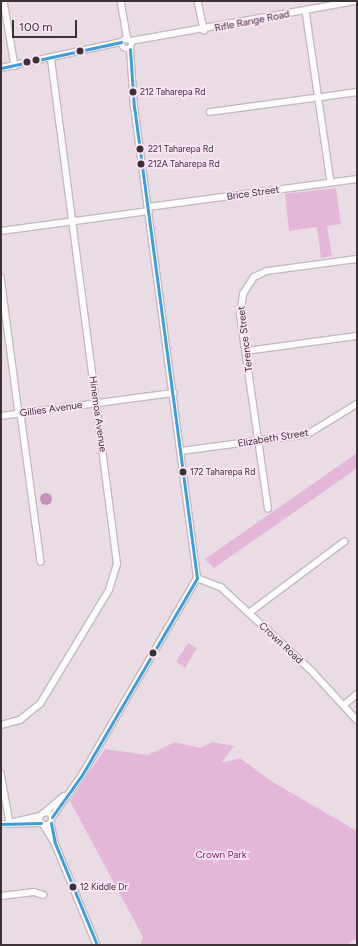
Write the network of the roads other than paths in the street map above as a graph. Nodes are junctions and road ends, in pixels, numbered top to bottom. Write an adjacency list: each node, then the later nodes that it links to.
1 (4, 1): 9 (street)
2 (121, 1): 7 (street)
3 (198, 1): 6 (street)
4 (356, 1): 5 (street, Rifle Range Road)
5 (306, 11): 6 (street, Rifle Range Road); 12 (street)
6 (204, 30): 7 (street, Rifle Range Road)
7 (127, 44): 8 (street, Rifle Range Road); 16 (street)
8 (51, 59): 9 (street, Rifle Range Road); 17 (street, Hinemoa Avenue)
9 (15, 66): 10 (street, Rifle Range Road)
10 (1, 68)
11 (357, 92): 12 (street)
12 (320, 97): 13 (street); 15 (street)
13 (210, 112)
14 (357, 179): 15 (street, Brice Street)
15 (331, 182): 16 (street, Brice Street)
16 (149, 209): 17 (street, Brice Street); 23 (street)
17 (73, 222): 18 (street, Brice Street); 24 (street, Hinemoa Avenue)
18 (1, 231)
19 (357, 259): 22 (street, Terence Street)
20 (1, 277): 26 (street)
21 (357, 336): 22 (street)
22 (246, 351): 28 (street, Terence Street)
23 (173, 393): 24 (street, Gillies Avenue); 29 (street)
24 (97, 403): 26 (street, Gillies Avenue); 38 (street, Hinemoa Avenue)
25 (357, 404): 28 (street, Elizabeth Street)
26 (20, 414): 27 (street, Gillies Avenue); 32 (street)
27 (1, 416)
28 (259, 441): 29 (street, Elizabeth Street); 30 (street, Terence Street)
29 (181, 451): 33 (street)
30 (268, 509)
31 (344, 542): 34 (street)
32 (41, 562)
33 (197, 578): 34 (street, Crown Road); 40 (street)
34 (249, 613): 36 (street, Crown Road)
35 (357, 694): 36 (street)
36 (344, 705): 37 (street, Crown Road)
37 (357, 720)
38 (1, 725)
39 (1, 773): 43 (street)
40 (67, 793): 41 (street); 42 (street)
41 (42, 814): 42 (street); 43 (street); 45 (street)
42 (52, 820): 45 (street); 46 (street)
43 (10, 823): 44 (street); 45 (street)
44 (1, 824)
45 (42, 824): 46 (street)
46 (55, 843): 49 (street)
47 (44, 895): 48 (street)
48 (1, 896)
49 (97, 945)

